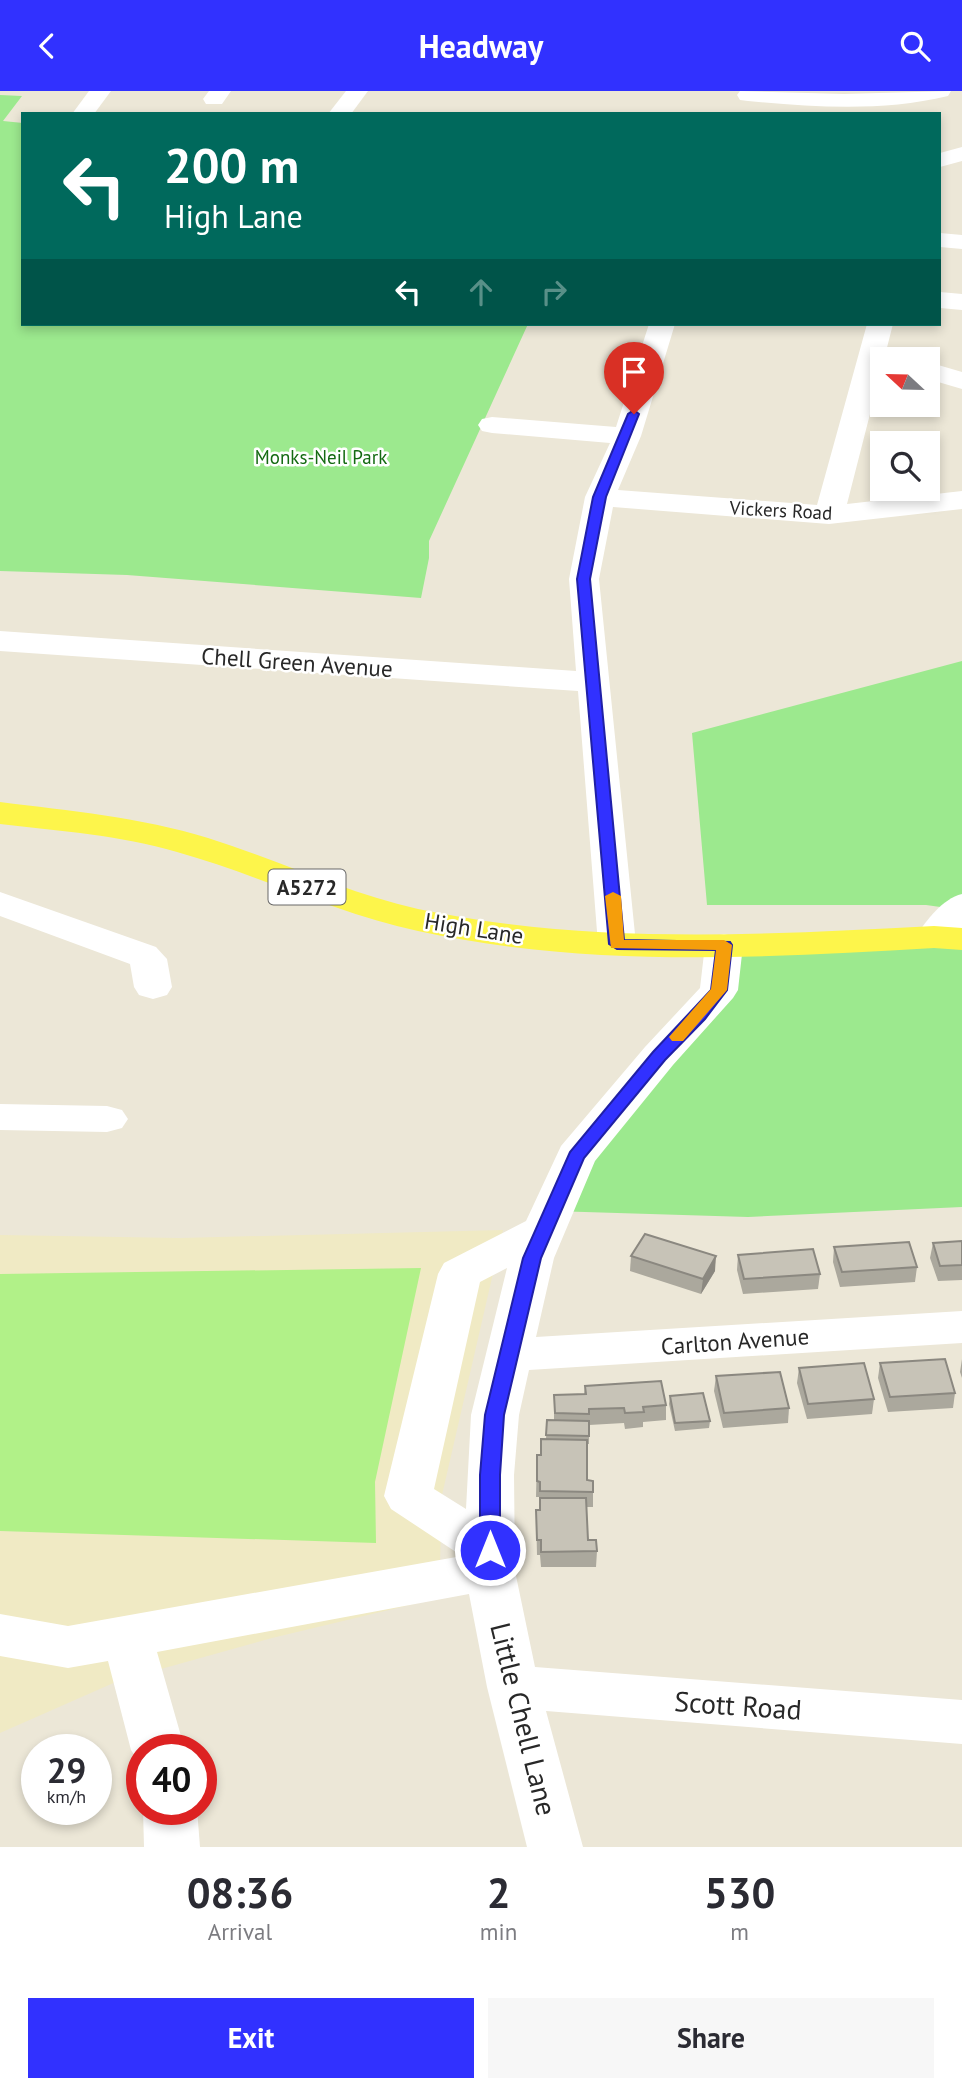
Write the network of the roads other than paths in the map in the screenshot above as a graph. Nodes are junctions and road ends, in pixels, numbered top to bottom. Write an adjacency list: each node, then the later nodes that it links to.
1 (100, 91): 5 (street)
2 (357, 91): 6 (street)
3 (940, 91): 4 (street)
4 (746, 100)
5 (84, 112)
6 (341, 112)
7 (962, 154): 8 (street)
8 (941, 160)
9 (941, 240): 10 (street)
10 (962, 242)
11 (941, 300): 12 (street)
12 (962, 302)
13 (661, 326): 20 (street)
14 (880, 326): 15 (street)
15 (881, 347)
16 (940, 374): 17 (street)
17 (962, 381)
18 (870, 392): 23 (street)
19 (492, 425): 20 (street)
20 (626, 436): 21 (street)
21 (600, 497): 23 (street, Vickers Road); 25 (street)
22 (962, 500): 23 (street, Vickers Road)
23 (829, 515)
24 (0, 641): 25 (street, Chell Green Avenue)
25 (595, 682): 30 (street)
26 (0, 813): 30 (main road, High Lane / A5272)
27 (0, 903): 32 (street)
28 (962, 905): 29 (street)
29 (948, 938): 31 (main road, High Lane / A5272)
30 (617, 944): 31 (main road, High Lane / A5272)
31 (724, 945): 35 (street, Little Chell Lane)
32 (153, 987)
33 (0, 1117): 34 (street)
34 (107, 1119)
35 (543, 1231): 37 (street, Little Chell Lane); 38 (street)
36 (962, 1327): 37 (street, Carlton Avenue)
37 (507, 1355): 38 (street, Little Chell Lane)
38 (490, 1560): 39 (street); 41 (street, Little Chell Lane)
39 (127, 1636): 40 (street); 43 (street)
40 (2, 1637)
41 (513, 1687): 42 (street, Scott Road); 46 (street, Little Chell Lane)
42 (962, 1722)
43 (154, 1734)
44 (171, 1825): 45 (street)
45 (172, 1847)
46 (555, 1847)

